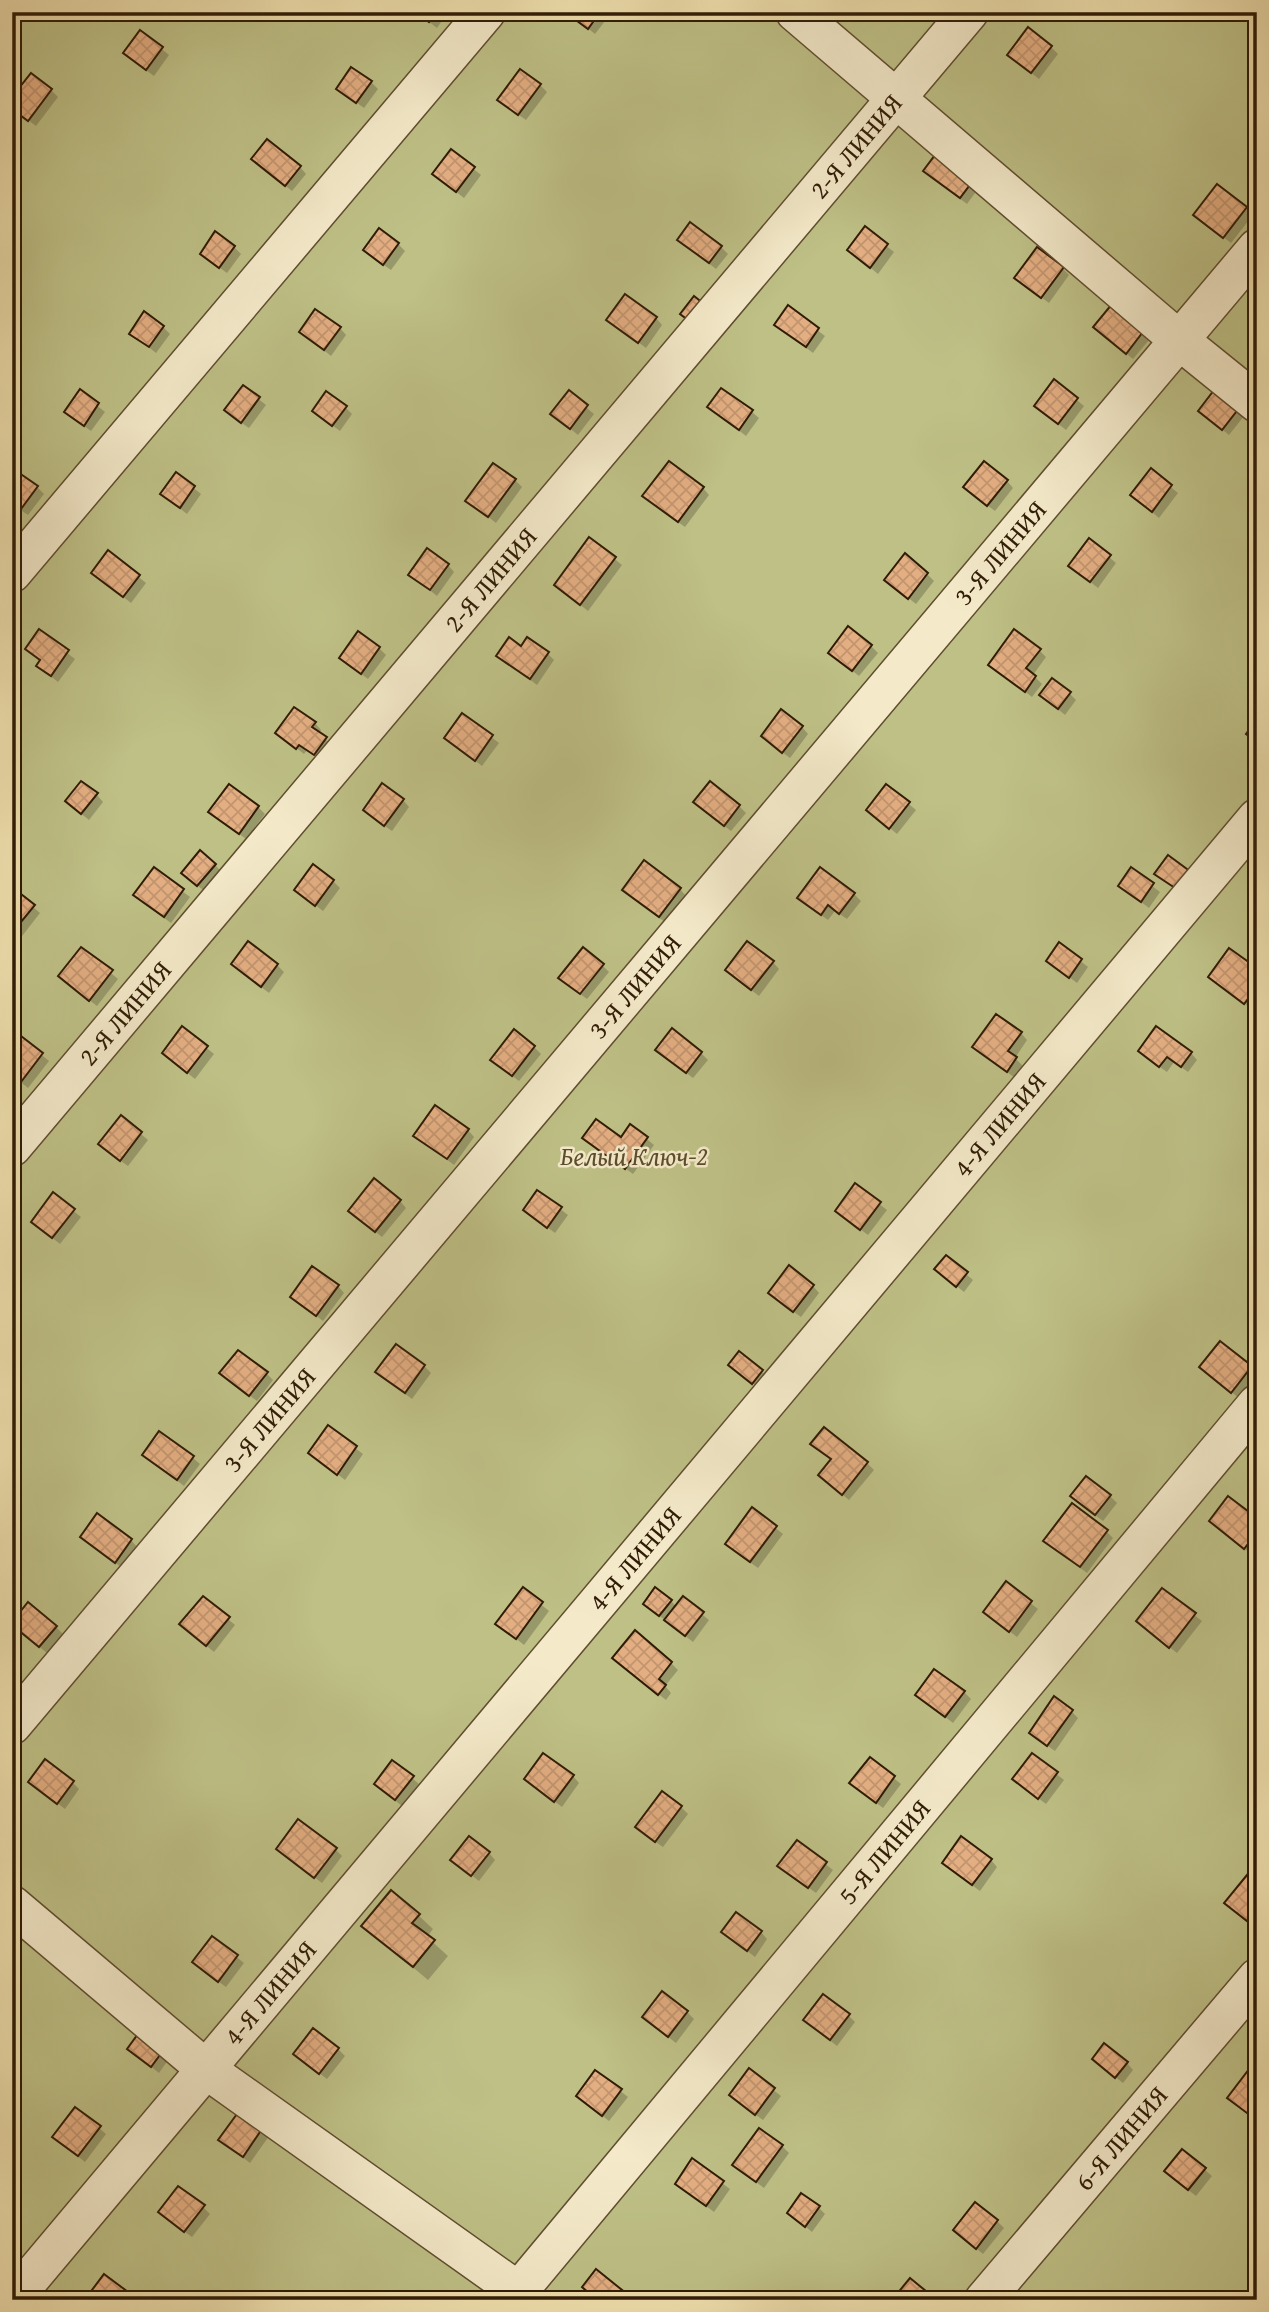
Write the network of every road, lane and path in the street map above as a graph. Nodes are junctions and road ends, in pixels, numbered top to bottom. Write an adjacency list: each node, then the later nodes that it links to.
1 (486, 12): 8 (street)
2 (795, 12): 4 (street)
3 (969, 12): 4 (street, 2-Я ЛИНИЯ)
4 (896, 99): 6 (street); 10 (street, 2-Я ЛИНИЯ)
5 (1257, 247): 6 (street, 3-Я ЛИНИЯ)
6 (1179, 340): 7 (street); 12 (street, 3-Я ЛИНИЯ)
7 (1257, 403)
8 (12, 573)
9 (1257, 818): 15 (street, 4-Я ЛИНИЯ)
10 (12, 1147)
11 (1257, 1404): 16 (street, 5-Я ЛИНИЯ)
12 (12, 1725)
13 (12, 1905): 15 (street)
14 (1257, 1979): 18 (street, 6-Я ЛИНИЯ)
15 (207, 2070): 16 (street); 17 (street, 4-Я ЛИНИЯ)
16 (519, 2297)
17 (12, 2300)
18 (984, 2300)

